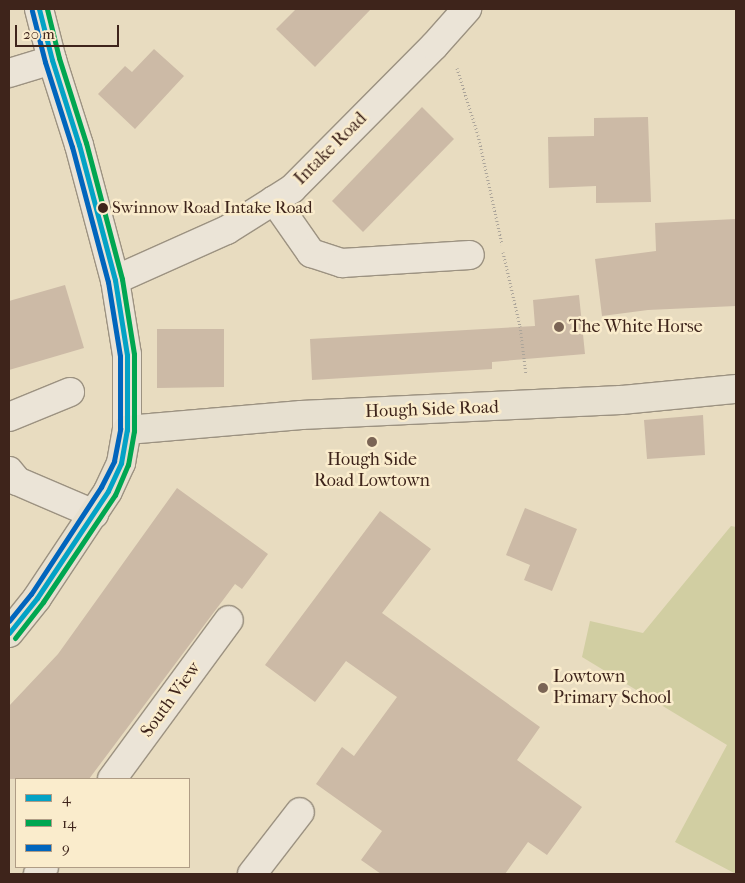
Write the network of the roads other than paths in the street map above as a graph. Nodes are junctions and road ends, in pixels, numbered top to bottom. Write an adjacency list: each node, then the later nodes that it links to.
1 (39, 9): 3 (street)
2 (467, 9): 5 (street, Intake Road)
3 (52, 60): 4 (street); 7 (street)
4 (9, 73)
5 (274, 200): 6 (street); 7 (street, Intake Road)
6 (470, 255)
7 (115, 280): 11 (street)
8 (736, 389): 11 (main road, Hough Side Road)
9 (70, 392): 10 (street)
10 (9, 417)
11 (128, 430): 13 (main road)
12 (9, 471): 13 (street)
13 (94, 514): 15 (main road)
14 (229, 620): 16 (street, South View)
15 (9, 633)
16 (113, 778)
17 (300, 812): 18 (street)
18 (252, 874)

